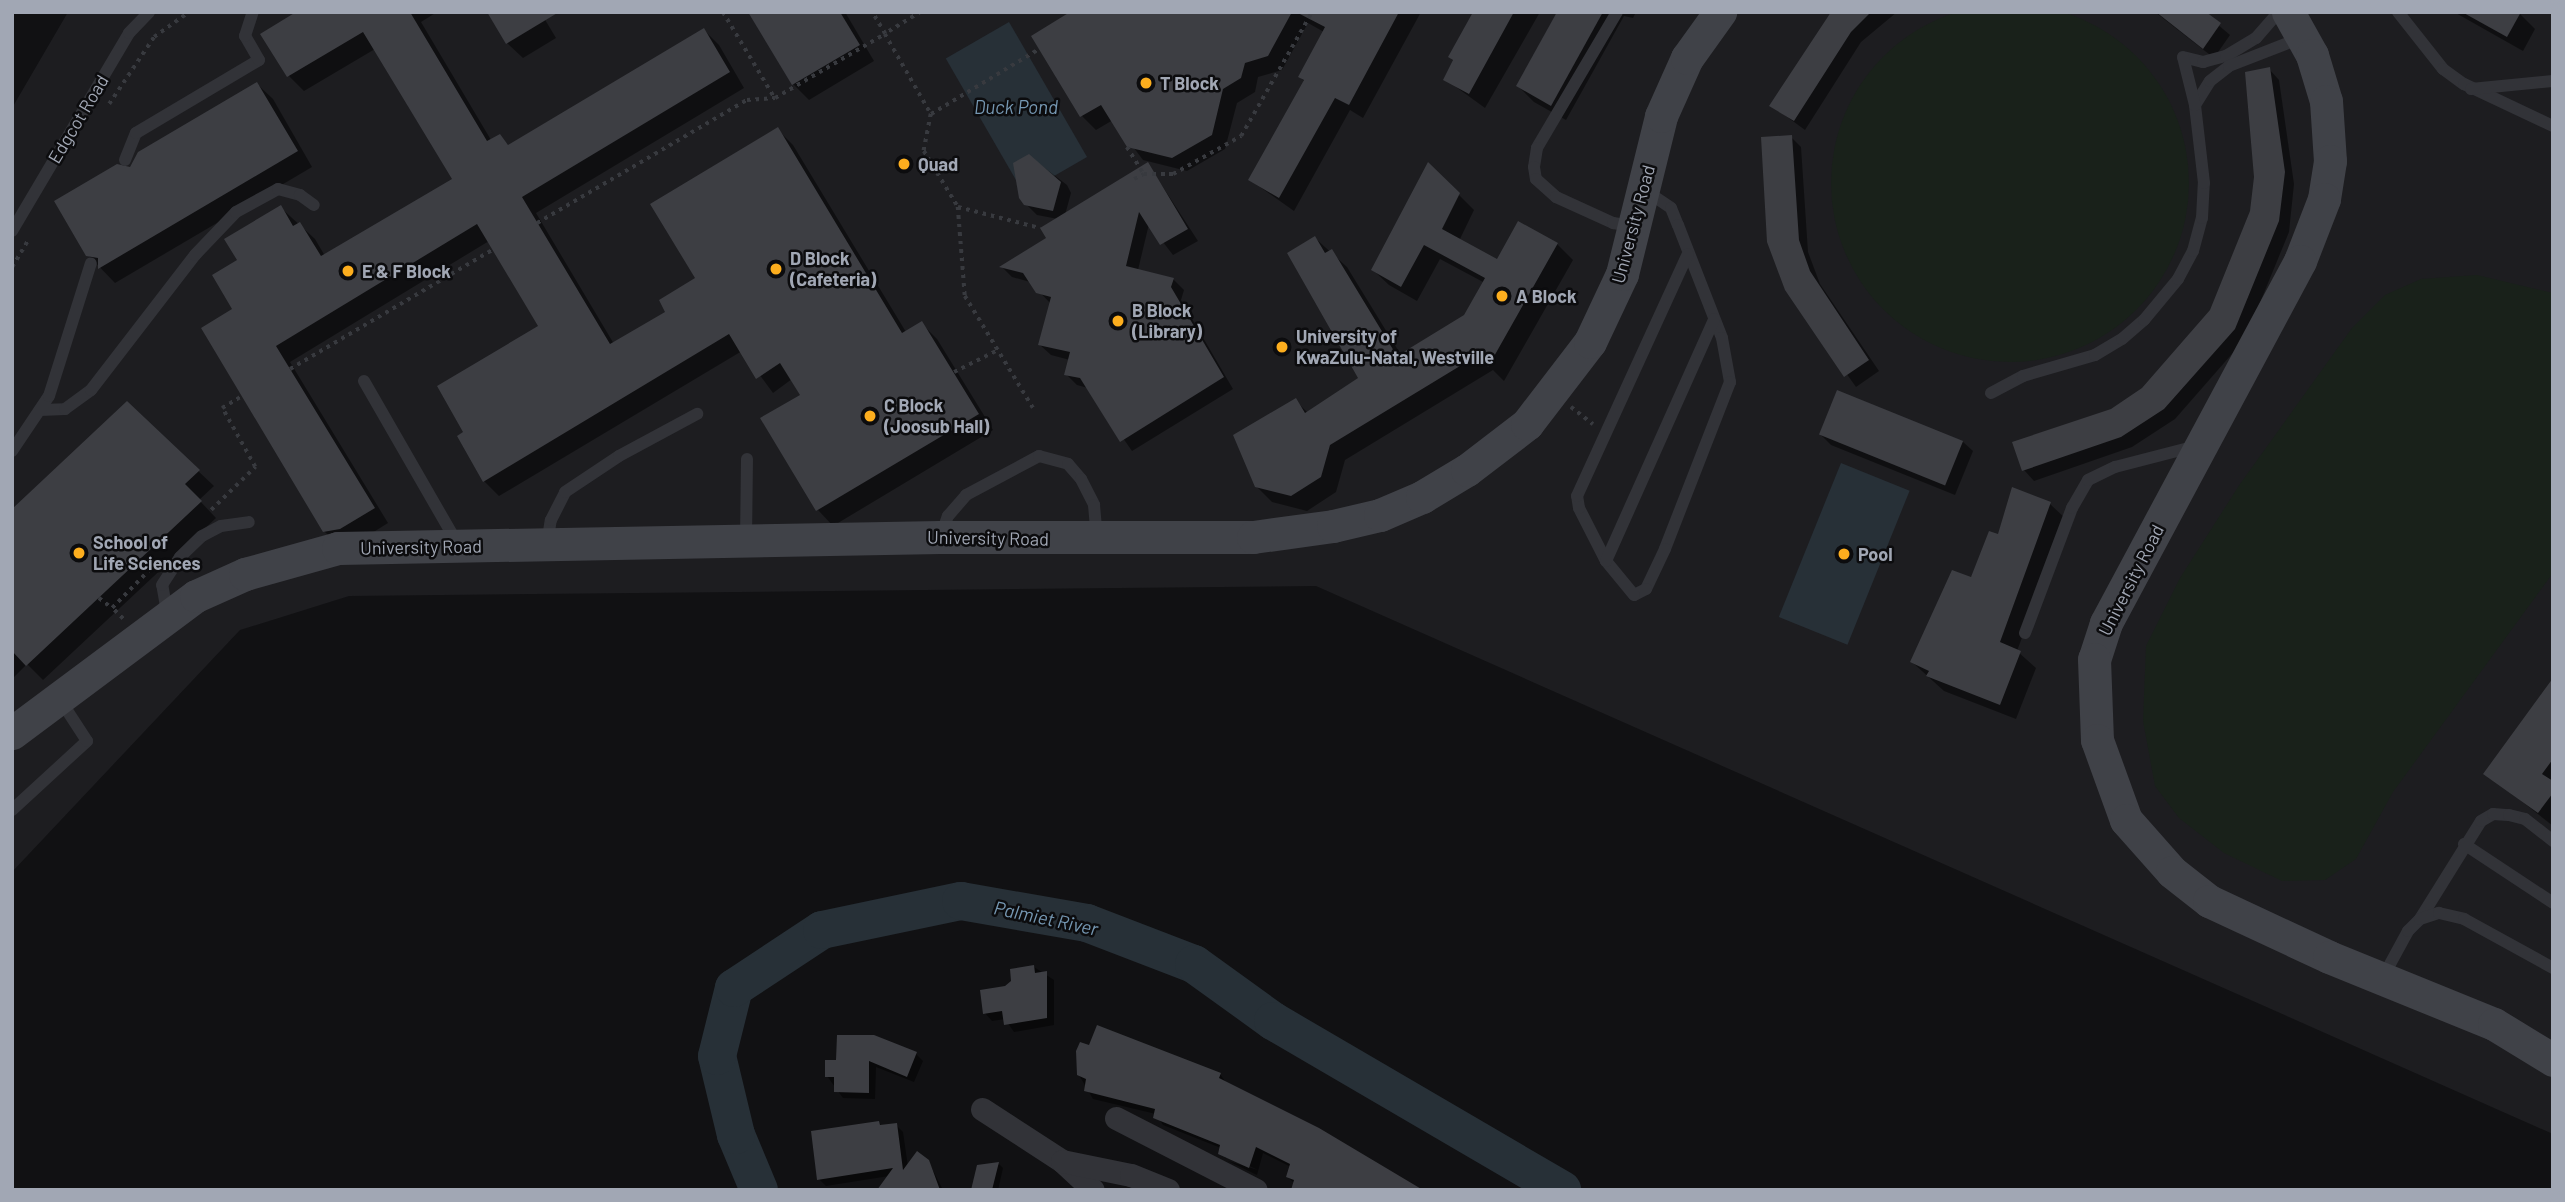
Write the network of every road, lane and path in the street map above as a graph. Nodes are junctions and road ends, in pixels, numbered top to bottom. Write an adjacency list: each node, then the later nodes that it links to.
1 (149, 12): 33 (lane, Edgcot Road)
2 (189, 12): 20 (path)
3 (253, 12): 23 (lane)
4 (723, 12): 17 (path)
5 (872, 12): 13 (path)
6 (921, 12): 13 (path)
7 (1312, 12): 24 (path)
8 (1617, 12): 30 (lane)
9 (1720, 12): 26 (street, University Road)
10 (2279, 12): 18 (lane)
11 (2398, 12): 16 (lane)
12 (2296, 25): 18 (lane); 50 (street, University Road)
13 (885, 34): 17 (path); 19 (path)
14 (1039, 49): 19 (path)
15 (2553, 81): 16 (lane)
16 (2470, 89): 21 (lane)
17 (775, 98): 29 (path)
18 (2195, 105): 43 (lane)
19 (931, 114): 28 (path)
20 (102, 115)
21 (2553, 125)
22 (1127, 147): 24 (path)
23 (125, 160)
24 (1144, 174): 25 (path)
25 (1134, 179)
26 (1646, 191): 30 (street, University Road); 35 (lane)
27 (314, 205): 47 (lane)
28 (958, 207): 31 (path); 39 (path)
29 (537, 223)
30 (1636, 227): 56 (street, University Road)
31 (1040, 228)
32 (34, 229): 37 (path)
33 (12, 231)
34 (492, 250): 40 (path)
35 (1688, 254): 38 (lane); 61 (lane)
36 (91, 263): 47 (lane)
37 (12, 267)
38 (1714, 319): 61 (lane); 61 (lane)
39 (998, 350): 41 (path); 46 (path)
40 (290, 369)
41 (954, 372)
42 (364, 381): 59 (lane)
43 (1991, 393)
44 (242, 396): 53 (path)
45 (1567, 403): 49 (path)
46 (1033, 408)
47 (40, 410): 51 (lane)
48 (697, 414): 58 (lane)
49 (1586, 418)
50 (2202, 444): 66 (lane); 77 (street, University Road)
51 (12, 451)
52 (747, 459): 57 (lane)
53 (207, 514)
54 (249, 522): 65 (lane)
55 (940, 537): 56 (street, University Road); 56 (lane); 57 (street, University Road)
56 (1097, 539)
57 (746, 540): 58 (street, University Road)
58 (547, 544): 59 (street, University Road)
59 (459, 546): 65 (street, University Road)
60 (160, 560): 62 (path)
61 (1605, 561)
62 (150, 570)
63 (99, 598): 64 (path)
64 (112, 608)
65 (168, 616): 67 (street, University Road)
66 (2025, 633)
67 (59, 698): 68 (street, University Road); 69 (lane)
68 (12, 733)
69 (34, 789): 70 (lane); 71 (lane)
70 (12, 798)
71 (12, 810)
72 (2553, 841): 73 (lane)
73 (2464, 844): 74 (lane); 75 (lane)
74 (2553, 903)
75 (2420, 919): 76 (lane); 77 (lane)
76 (2553, 968)
77 (2382, 978): 78 (street, University Road)
78 (2553, 1060)
79 (982, 1109): 81 (street)
80 (1115, 1118): 84 (street)
81 (1062, 1161): 82 (street); 83 (street)
82 (1093, 1190)
83 (1168, 1190)
84 (1256, 1190)

